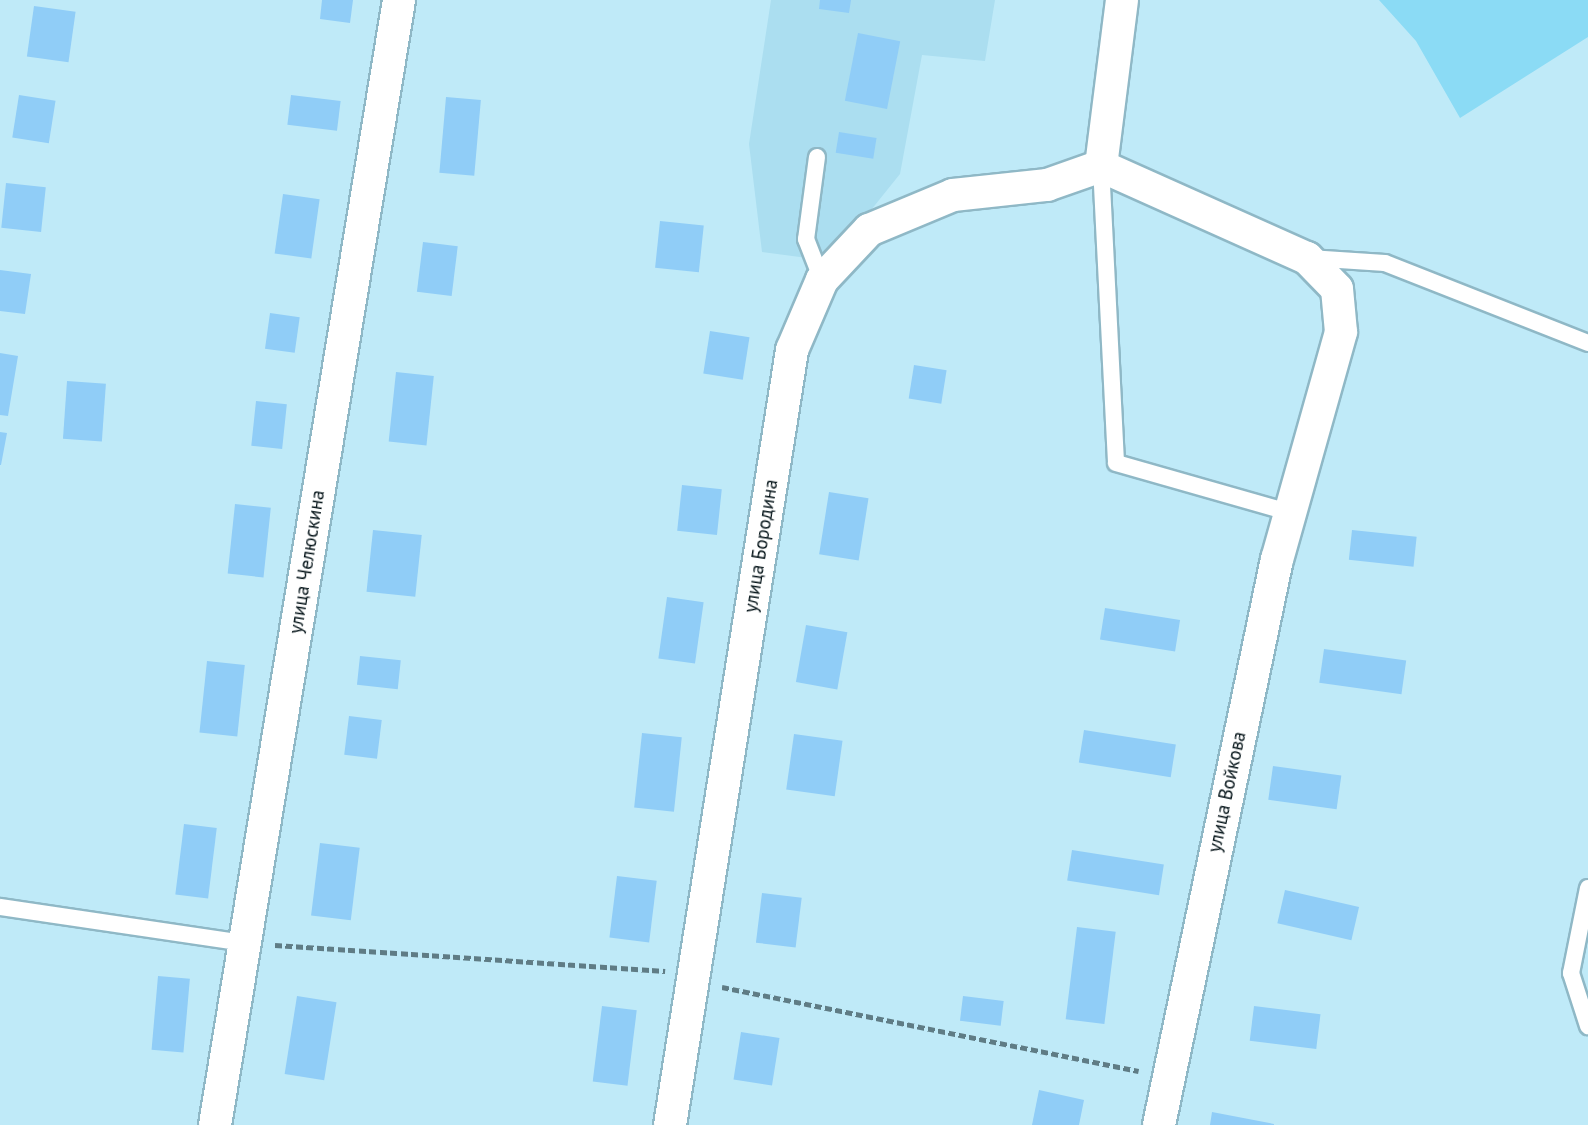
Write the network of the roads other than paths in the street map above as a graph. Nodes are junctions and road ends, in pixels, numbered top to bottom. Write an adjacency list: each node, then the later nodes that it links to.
1 (399, 0): 11 (street, улица Челюскина)
2 (1122, 0): 4 (street)
3 (817, 158): 6 (lane)
4 (1101, 166): 5 (street); 6 (street, улица Бородина); 8 (lane)
5 (1307, 258): 7 (lane); 8 (street, улица Войкова)
6 (822, 280): 14 (street, улица Бородина)
7 (1588, 343)
8 (1291, 513): 15 (street, улица Войкова)
9 (1588, 888): 12 (lane)
10 (0, 907): 11 (lane)
11 (245, 943): 13 (street, улица Челюскина)
12 (1588, 1026)
13 (215, 1125)
14 (670, 1125)
15 (1159, 1125)

